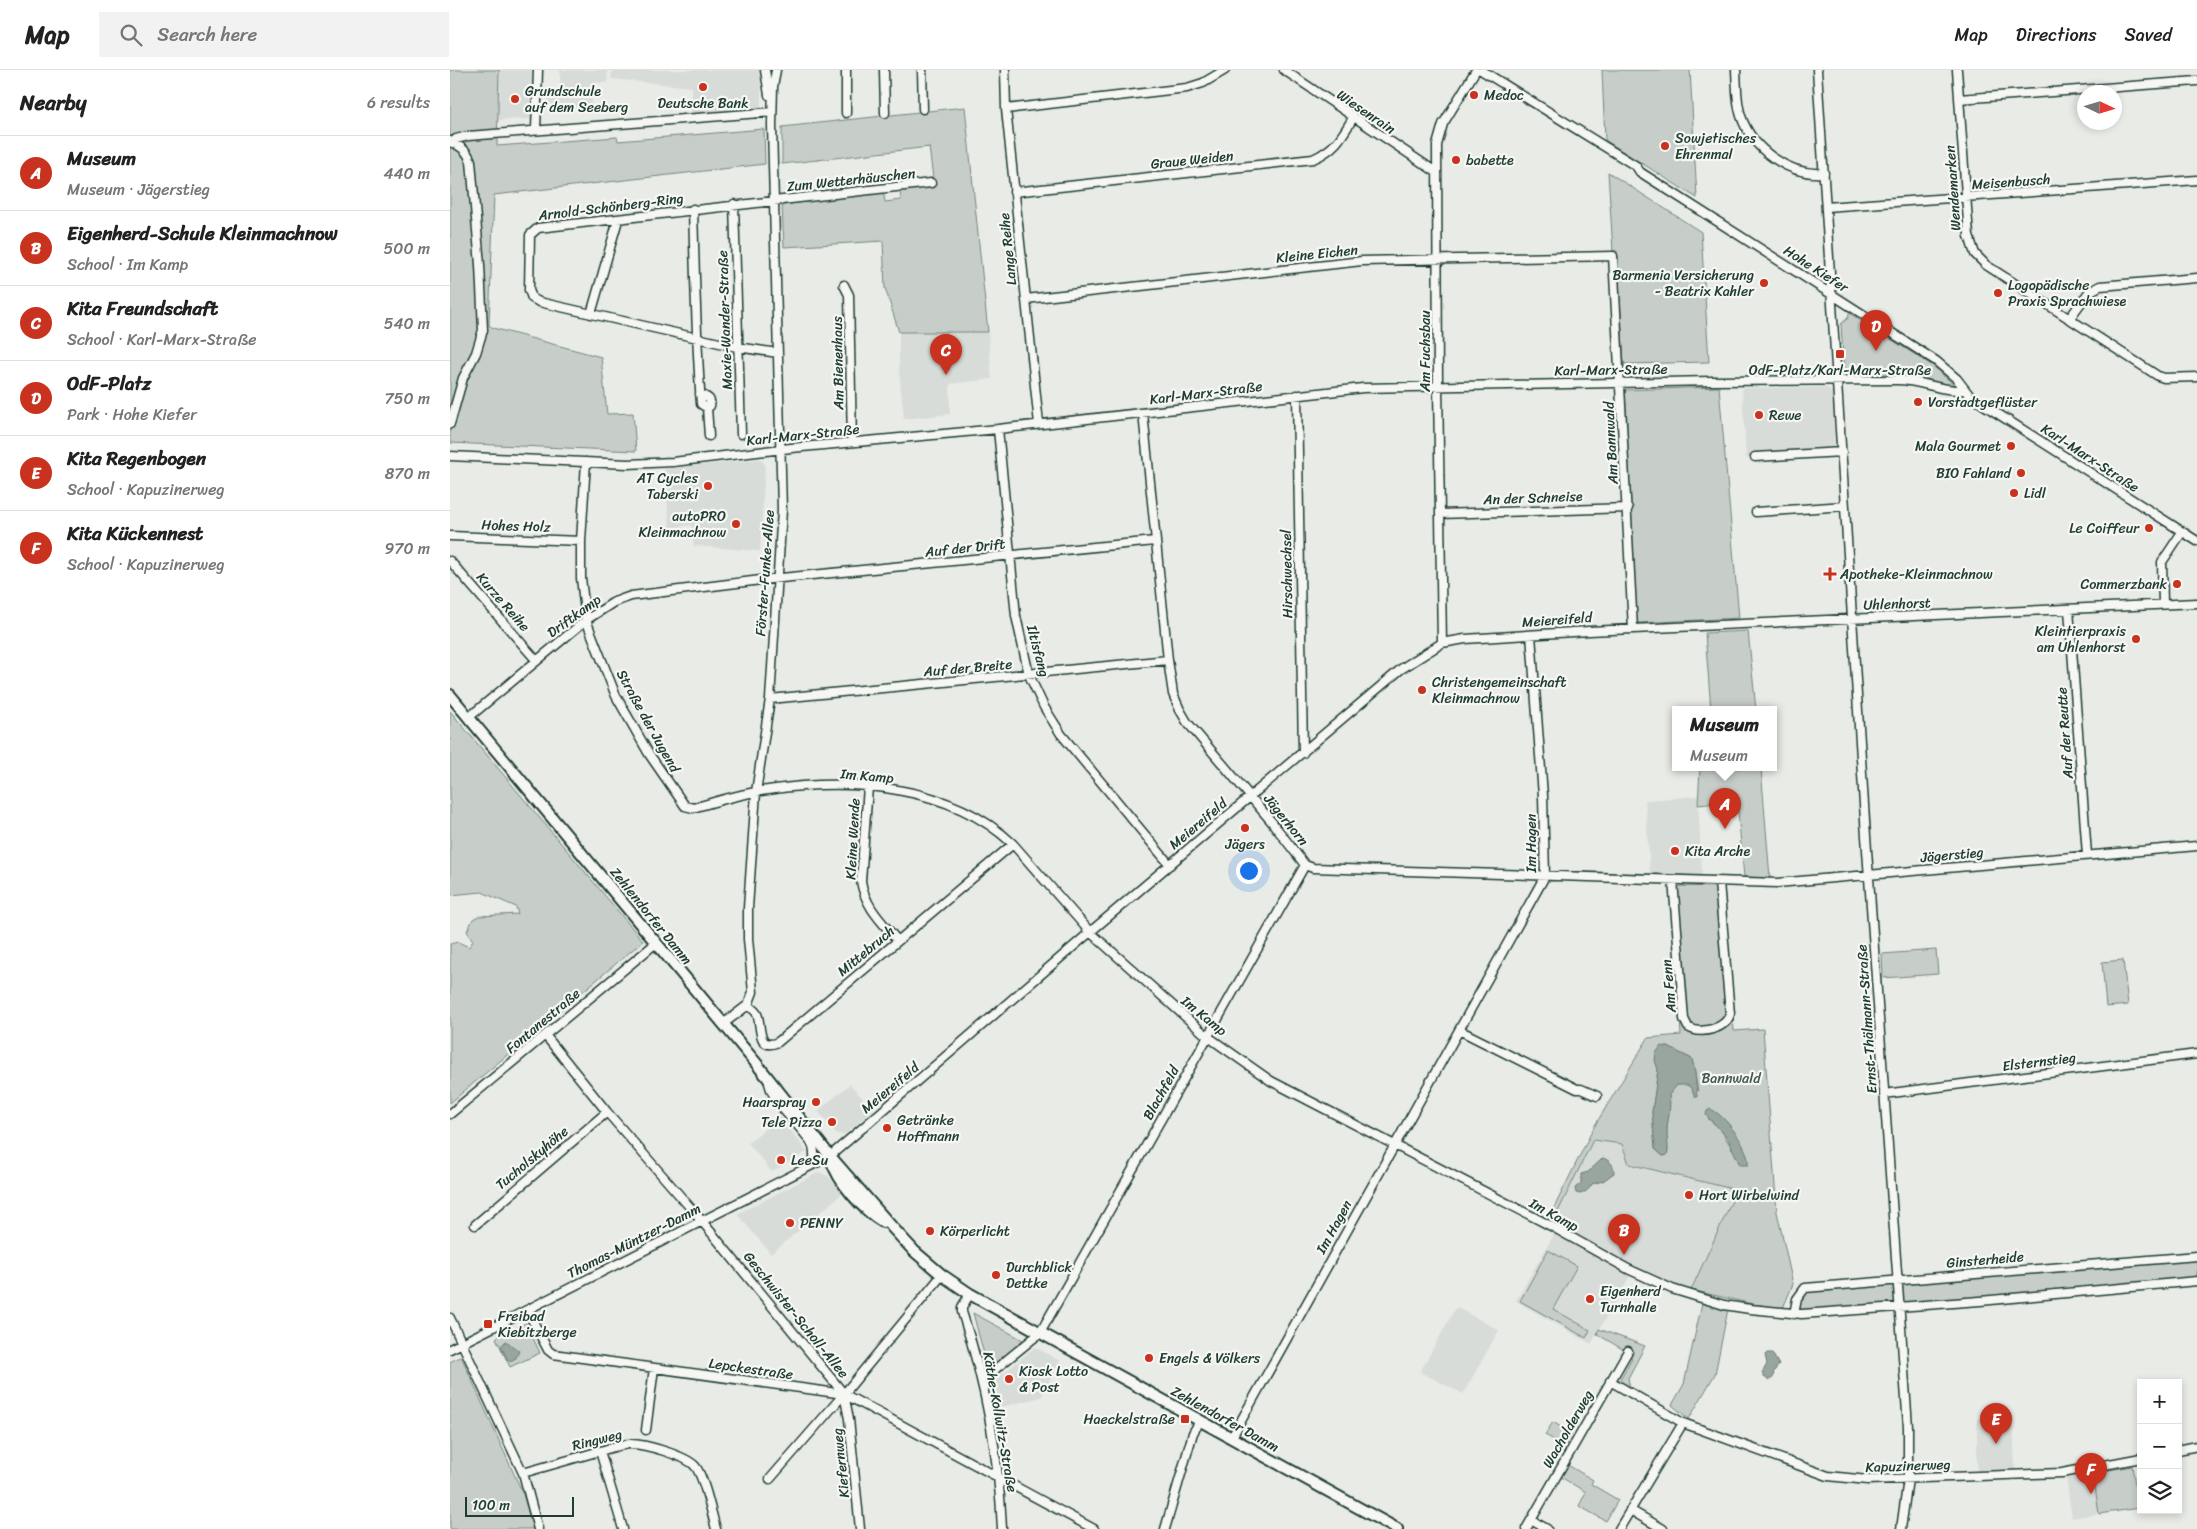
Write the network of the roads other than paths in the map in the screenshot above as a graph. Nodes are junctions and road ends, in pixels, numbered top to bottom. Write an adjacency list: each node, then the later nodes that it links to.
1 (538, 70): 23 (street)
2 (765, 70): 19 (street, Förster-Funke-Allee)
3 (776, 70): 19 (street, Förster-Funke-Allee)
4 (846, 70): 20 (street)
5 (884, 70): 21 (street)
6 (922, 70): 17 (street)
7 (1005, 70): 18 (street, Lange Reihe)
8 (1225, 70): 18 (street)
9 (1284, 70): 22 (street, Wiesenrain)
10 (1476, 70): 25 (street, Am Fuchsbau)
11 (1481, 70): 40 (street, Hohe Kiefer)
12 (1736, 70): 26 (street)
13 (1817, 70): 26 (street, Ernst-Thälmann-Straße)
14 (1957, 70): 16 (street, Wendemarken)
15 (2197, 80): 16 (street)
16 (1959, 99): 30 (street, Wendemarken)
17 (923, 109)
18 (1006, 109): 29 (street, Lange Reihe)
19 (772, 110): 23 (street); 31 (street, Förster-Funke-Allee)
20 (846, 113)
21 (885, 114)
22 (1353, 118): 25 (street, Wiesenrain); 29 (street, Graue Weiden)
23 (536, 130): 24 (street)
24 (451, 142): 54 (street)
25 (1436, 172): 37 (street, Am Fuchsbau)
26 (1824, 172): 33 (street, Ernst-Thälmann-Straße)
27 (2197, 180): 30 (street, Meisenbusch)
28 (931, 184): 31 (street, Zum Wetterhäuschen)
29 (1014, 192): 41 (street, Lange Reihe)
30 (1967, 198): 33 (street, Meisenbusch); 43 (street, Wendemarken)
31 (774, 201): 32 (street, Arnold-Schönberg-Ring); 46 (street, Förster-Funke-Allee)
32 (734, 204): 34 (street, Arnold-Schönberg-Ring); 45 (street, Maxie-Wander-Straße)
33 (1826, 208): 40 (street, Ernst-Thälmann-Straße)
34 (693, 209): 35 (street, Arnold-Schönberg-Ring); 44 (street, Maxie-Wander-Straße)
35 (618, 220): 42 (street); 42 (street, Arnold-Schönberg-Ring)
36 (1613, 256): 37 (street, Kleine Eichen); 49 (street, Am Bannwald)
37 (1437, 260): 41 (street, Kleine Eichen); 50 (street, Am Fuchsbau)
38 (2197, 278): 43 (street)
39 (844, 285): 59 (street, Am Bienenhaus)
40 (1832, 296): 48 (street, Ernst-Thälmann-Straße); 51 (street, Hohe Kiefer)
41 (1026, 299): 55 (street, Lange Reihe)
42 (591, 314): 44 (street, Arnold-Schönberg-Ring)
43 (2069, 319): 47 (street, Wendemarken)
44 (696, 338): 45 (street, Arnold-Schönberg-Ring); 58 (street, Maxie-Wander-Straße)
45 (737, 346): 46 (street, Arnold-Schönberg-Ring); 57 (street, Maxie-Wander-Straße)
46 (778, 353): 60 (street, Förster-Funke-Allee)
47 (2197, 376)
48 (1837, 380): 49 (street, Karl-Marx-Straße); 51 (street, Karl-Marx-Straße); 61 (street, Ernst-Thälmann-Straße)
49 (1621, 382): 50 (street, Karl-Marx-Straße); 66 (street, Am Bannwald)
50 (1438, 387): 52 (street, Karl-Marx-Straße); 68 (street, Am Fuchsbau)
51 (1968, 393): 69 (street, Karl-Marx-Straße)
52 (1297, 395): 53 (street, Karl-Marx-Straße); 91 (street, Hirschwechsel)
53 (1143, 413): 55 (street, Karl-Marx-Straße); 72 (street, Jägerhorn)
54 (450, 424)
55 (1039, 424): 56 (street, Karl-Marx-Straße)
56 (998, 429): 59 (street, Karl-Marx-Straße); 74 (street, Iltisfang)
57 (741, 434)
58 (709, 436)
59 (852, 442): 60 (street, Karl-Marx-Straße)
60 (782, 449): 64 (street, Karl-Marx-Straße); 76 (street, Förster-Funke-Allee)
61 (1842, 452): 63 (street); 65 (street, Ernst-Thälmann-Straße)
62 (450, 456): 64 (street, Karl-Marx-Straße)
63 (1755, 457)
64 (586, 462): 71 (street, Straße der Jugend)
65 (1845, 506): 67 (street); 80 (street, Ernst-Thälmann-Straße)
66 (1628, 508): 68 (street, An der Schneise); 82 (street, Am Bannwald)
67 (1756, 512)
68 (1440, 514): 84 (street, Am Fuchsbau)
69 (2182, 532): 73 (street, Karl-Marx-Straße); 78 (street)
70 (450, 536): 71 (street, Hohes Holz)
71 (581, 541): 81 (street, Straße der Jugend)
72 (1155, 541): 74 (street, Auf der Drift); 86 (street, Jägerhorn)
73 (2197, 541)
74 (1011, 556): 76 (street, Auf der Drift); 87 (street, Iltisfang)
75 (450, 561): 85 (street, Kurze Reihe)
76 (778, 578): 81 (street, Driftkamp); 89 (street, Förster-Funke-Allee)
77 (2197, 603): 78 (street, Uhlenhorst)
78 (2163, 604): 79 (street, Uhlenhorst)
79 (2069, 609): 80 (street, Uhlenhorst); 98 (street, Auf der Reutte)
80 (1853, 619): 82 (street, Uhlenhorst); 101 (street, Ernst-Thälmann-Straße)
81 (586, 620): 85 (street, Driftkamp); 95 (street, Straße der Jugend)
82 (1633, 629): 83 (street, Meiereifeld)
83 (1531, 634): 84 (street, Meiereifeld); 102 (street, Im Hagen)
84 (1442, 643): 91 (street, Meiereifeld)
85 (536, 660): 90 (street, Driftkamp)
86 (1168, 660): 87 (street, Auf der Breite); 94 (street, Jägerhorn)
87 (1029, 674): 89 (street, Auf der Breite); 99 (street, Iltisfang)
88 (450, 695): 90 (main road, Zehlendorfer Damm)
89 (770, 699): 93 (street, Förster-Funke-Allee)
90 (468, 718): 108 (main road, Zehlendorfer Damm)
91 (1303, 752): 94 (street, Meiereifeld)
92 (868, 787): 93 (street, Im Kamp); 96 (street, Im Kamp); 107 (street, Kleine Wende)
93 (756, 792): 95 (street, Im Kamp); 109 (street, Förster-Funke-Allee)
94 (1250, 796): 99 (street, Meiereifeld); 100 (street, Jägerhorn)
95 (689, 808)
96 (1013, 844): 106 (street, Im Kamp); 107 (street, Mittebruch)
97 (2197, 846): 98 (street, Jägerstieg)
98 (2087, 855): 101 (street, Jägerstieg)
99 (1170, 865): 106 (street, Meiereifeld)
100 (1305, 865): 102 (street, Jägerhorn); 113 (street, Blachfeld)
101 (1870, 875): 105 (street, Jägerstieg); 116 (street, Ernst-Thälmann-Straße)
102 (1545, 876): 103 (street, Jägerhorn); 111 (street, Im Hagen)
103 (1673, 880): 104 (street, Jägerhorn); 105 (street, Am Fenn)
104 (1709, 881): 105 (street, Jägerstieg)
105 (1719, 882)
106 (1090, 932): 113 (street, Im Kamp); 121 (street, Meiereifeld)
107 (898, 941): 109 (street, Mittebruch)
108 (654, 945): 110 (main road, Zehlendorfer Damm); 112 (street, Fontanestraße)
109 (748, 1005): 110 (street)
110 (723, 1024): 115 (main road, Zehlendorfer Damm)
111 (1459, 1030): 117 (street); 120 (street, Im Hagen)
112 (545, 1035): 118 (street, Geschwister-Scholl-Allee); 119 (street, Fontanestraße)
113 (1207, 1036): 120 (street, Im Kamp); 134 (street, Blachfeld)
114 (2197, 1054): 116 (street, Elsternstieg)
115 (768, 1078): 121 (main road, Zehlendorfer Damm); 122 (street)
116 (1884, 1094): 127 (street, Ernst-Thälmann-Straße)
117 (1597, 1096)
118 (607, 1112): 123 (street, Geschwister-Scholl-Allee); 124 (street, Tucholskyhöhe)
119 (450, 1114)
120 (1393, 1146): 132 (street, Im Kamp); 145 (street, Im Hagen)
121 (830, 1156): 122 (street, Thomas-Müntzer-Damm); 126 (main road, Zehlendorfer Damm)
122 (814, 1163): 123 (street, Thomas-Müntzer-Damm)
123 (701, 1220): 131 (street, Thomas-Müntzer-Damm); 141 (street, Geschwister-Scholl-Allee)
124 (475, 1225)
125 (2197, 1256): 127 (street, Ginsterheide)
126 (942, 1275): 129 (main road, Zehlendorfer Damm); 141 (street)
127 (1898, 1280): 130 (street, Ernst-Thälmann-Straße); 132 (street, Ginsterheide)
128 (2197, 1281): 130 (street)
129 (970, 1294): 134 (main road, Zehlendorfer Damm); 139 (street, Käthe-Kollwitz-Straße)
130 (1900, 1306): 132 (street); 153 (street, Ernst-Thälmann-Straße)
131 (527, 1310): 135 (street, Thomas-Müntzer-Damm); 138 (street, Lepckestraße)
132 (1794, 1314)
133 (450, 1318): 135 (street)
134 (1040, 1333): 139 (street); 142 (main road, Zehlendorfer Damm)
135 (462, 1343): 136 (street, Thomas-Müntzer-Damm); 150 (street)
136 (450, 1349)
137 (1628, 1351): 140 (street, Wacholderweg)
138 (654, 1368): 141 (street, Lepckestraße); 144 (street)
139 (982, 1380): 151 (street, Käthe-Kollwitz-Straße)
140 (1610, 1381): 143 (street, Kapuzinerweg); 155 (street, Wacholderweg)
141 (844, 1394): 151 (street, Geschwister-Scholl-Allee); 152 (street); 159 (street, Kiefernweg)
142 (1200, 1421): 145 (main road, Zehlendorfer Damm); 162 (street)
143 (1683, 1423): 153 (street, Kapuzinerweg); 154 (street)
144 (646, 1430)
145 (1232, 1437): 163 (main road, Zehlendorfer Damm)
146 (2197, 1446): 147 (street)
147 (2182, 1449)
148 (600, 1451): 150 (street, Ringweg); 157 (street); 158 (street, Ringweg)
149 (2137, 1459): 153 (street, Kapuzinerweg)
150 (523, 1473): 156 (street)
151 (999, 1476): 160 (street, Käthe-Kollwitz-Straße); 161 (street, Geschwister-Scholl-Allee)
152 (770, 1479)
153 (1908, 1479): 168 (street, Ernst-Thälmann-Straße)
154 (1630, 1510): 166 (street); 167 (street)
155 (1531, 1520): 164 (street, Wacholderweg); 165 (street)
156 (538, 1529)
157 (623, 1529)
158 (716, 1529)
159 (860, 1529)
160 (1002, 1529)
161 (1094, 1529)
162 (1165, 1529)
163 (1397, 1529)
164 (1526, 1529)
165 (1547, 1529)
166 (1619, 1529)
167 (1663, 1529)
168 (1901, 1529)

